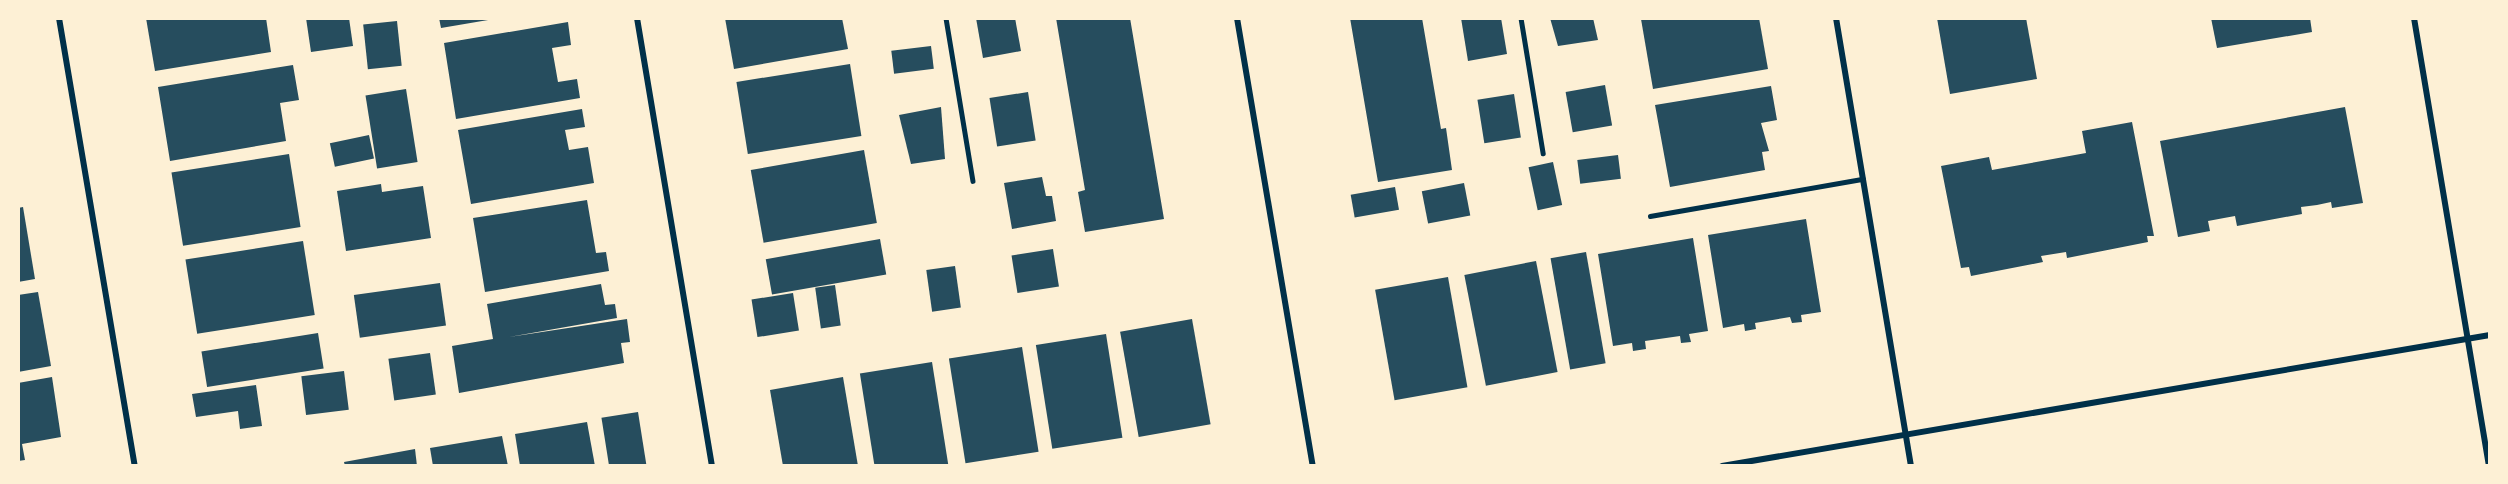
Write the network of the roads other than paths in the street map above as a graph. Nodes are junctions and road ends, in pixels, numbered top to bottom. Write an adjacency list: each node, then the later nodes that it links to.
1 (59, 18): 15 (street)
2 (637, 18): 16 (street)
3 (946, 18): 10 (lane)
4 (1237, 18): 17 (street)
5 (1521, 18): 8 (lane)
6 (1836, 18): 9 (street)
7 (2414, 18): 13 (street)
8 (1544, 153)
9 (1863, 179): 11 (lane); 14 (street)
10 (973, 181)
11 (1650, 216)
12 (2490, 335): 13 (street)
13 (2468, 339): 14 (street); 20 (street)
14 (1906, 435): 18 (street); 19 (street)
15 (135, 466)
16 (712, 466)
17 (1313, 466)
18 (1722, 466)
19 (1911, 466)
20 (2489, 466)

